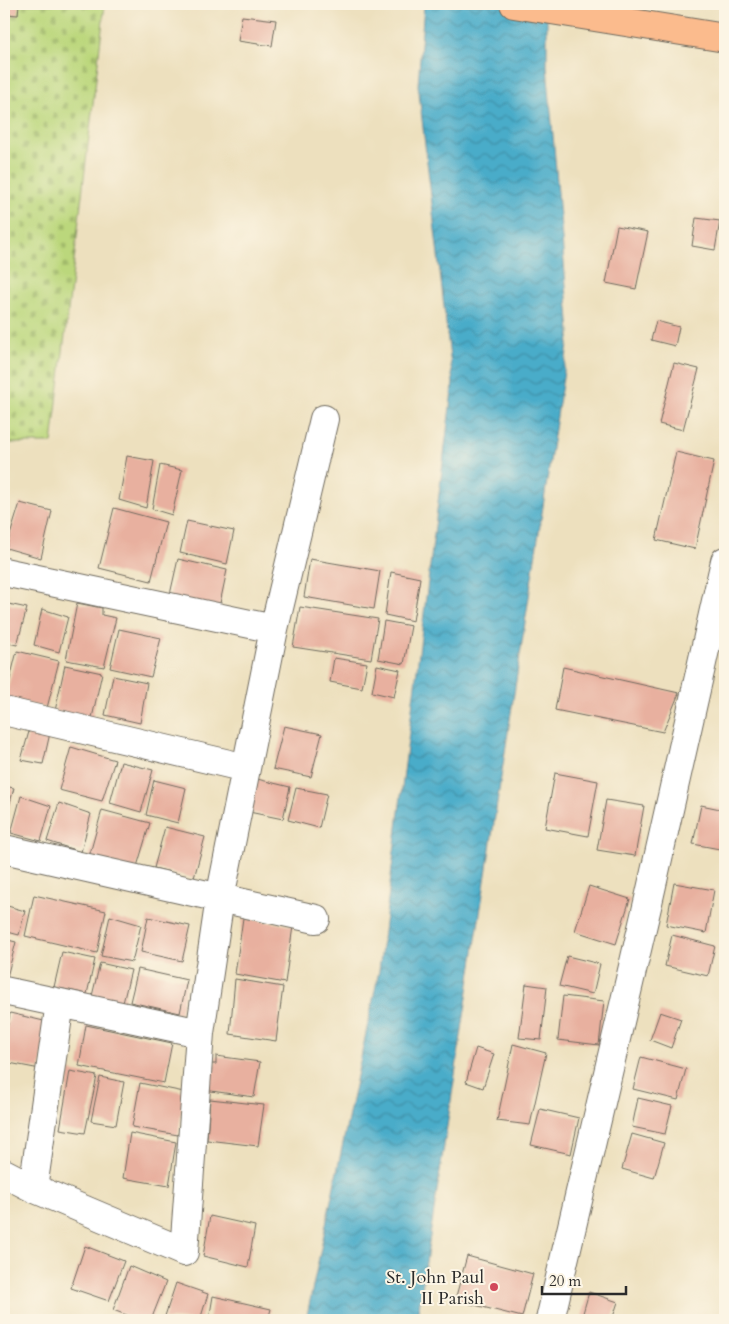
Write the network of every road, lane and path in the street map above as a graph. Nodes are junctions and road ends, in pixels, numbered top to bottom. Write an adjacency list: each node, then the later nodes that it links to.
1 (514, 4): 2 (main road)
2 (725, 38)
3 (324, 419): 6 (street)
4 (725, 561): 17 (street)
5 (4, 572): 6 (street)
6 (274, 628): 8 (street)
7 (4, 711): 8 (street)
8 (246, 768): 10 (street)
9 (4, 850): 10 (street)
10 (220, 898): 11 (street); 14 (street)
11 (316, 919)
12 (4, 991): 13 (street)
13 (60, 1003): 14 (street); 16 (street)
14 (200, 1033): 16 (street)
15 (4, 1173): 16 (street)
16 (33, 1188)
17 (550, 1320)

